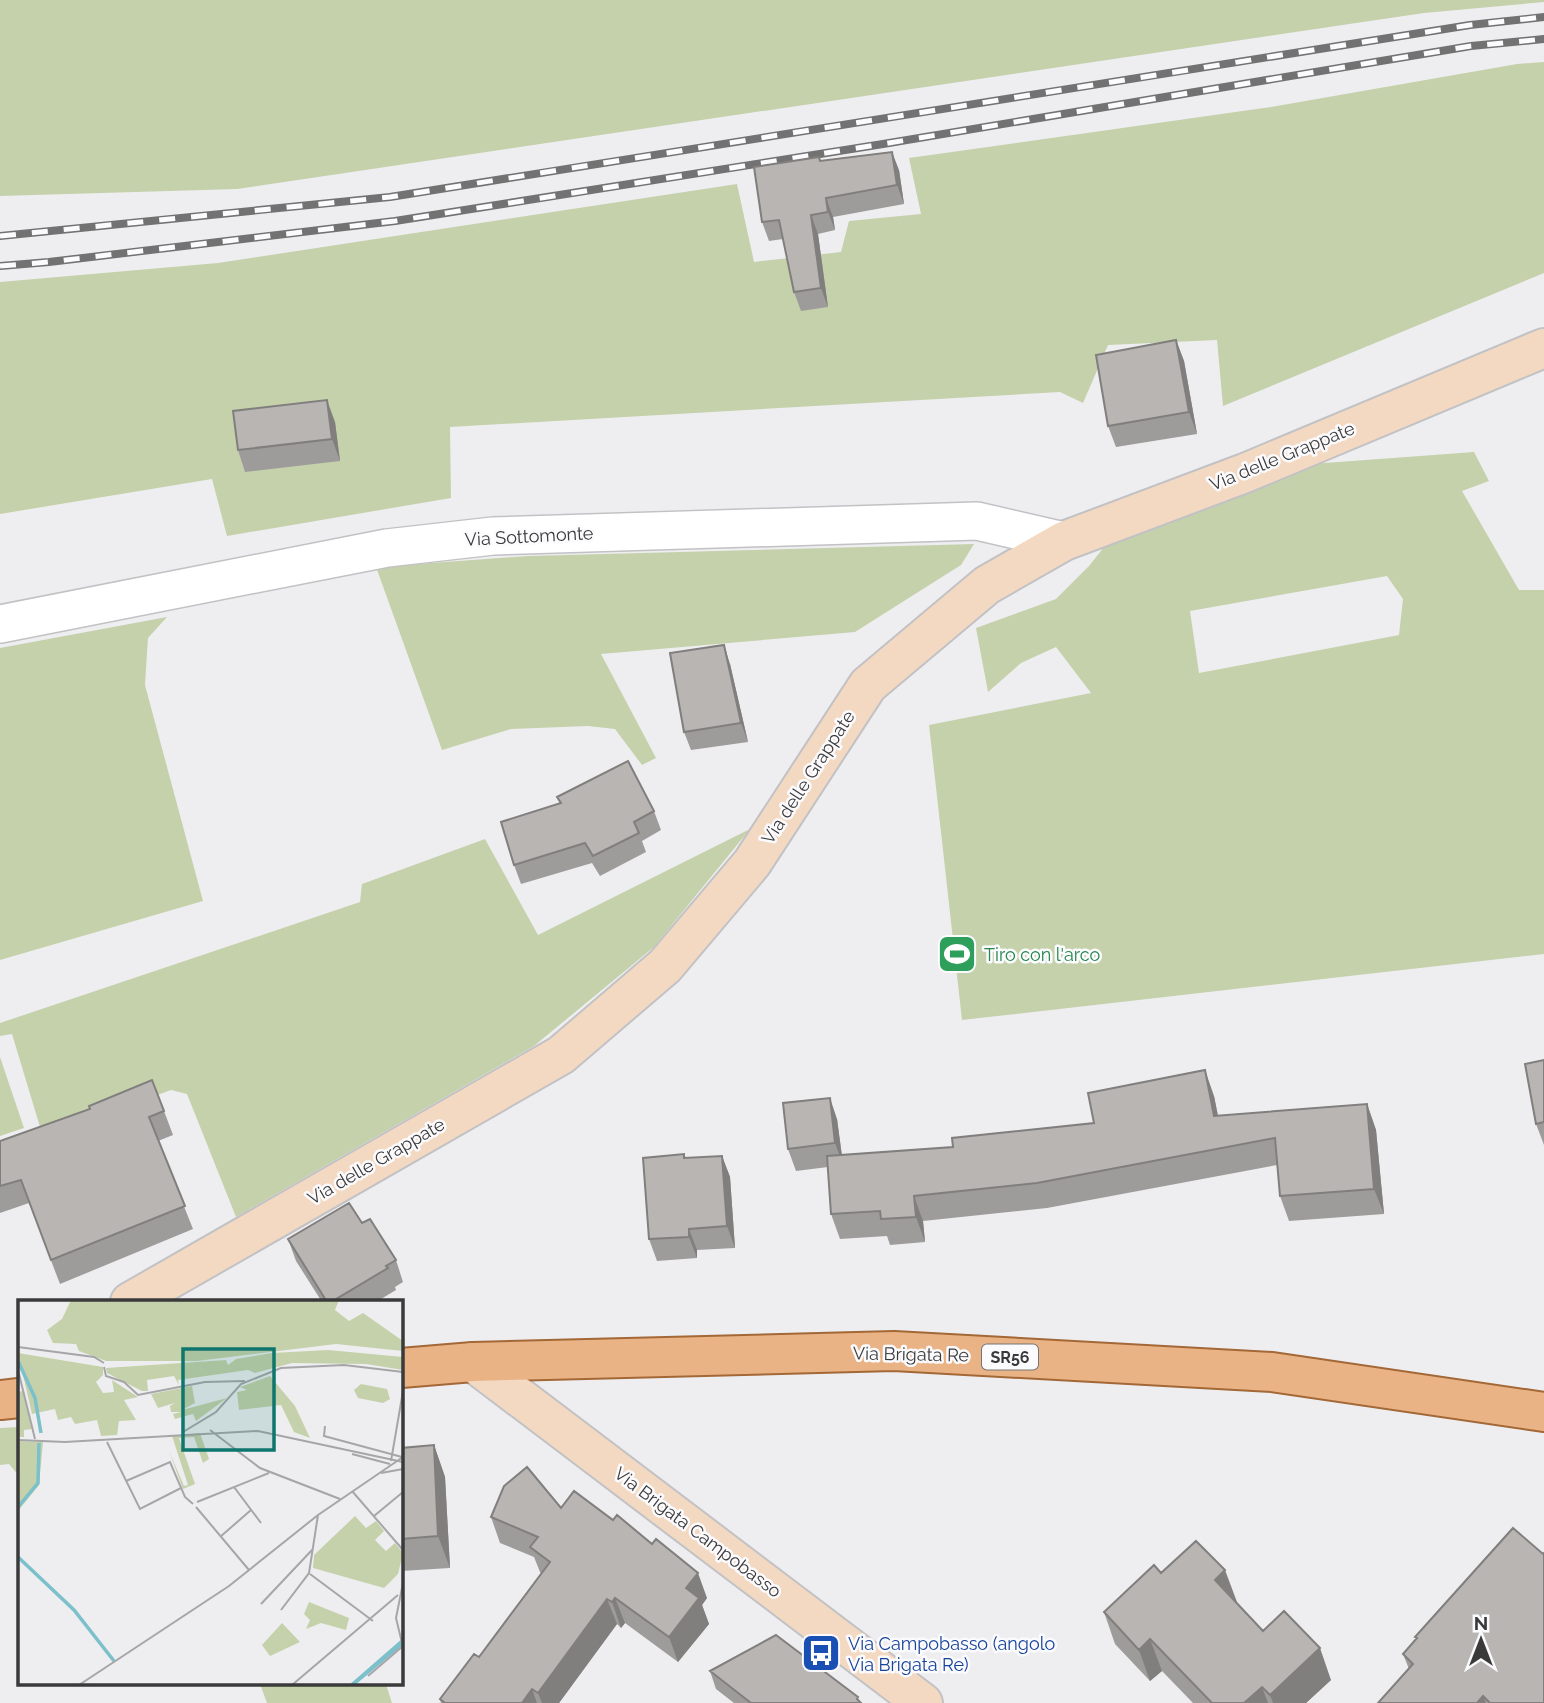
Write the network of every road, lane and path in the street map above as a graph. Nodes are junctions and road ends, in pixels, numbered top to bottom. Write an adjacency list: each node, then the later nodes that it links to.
1 (1544, 348): 2 (street, Via delle Grappate)
2 (1063, 541): 3 (street, Via Sottomonte); 4 (street, Via delle Grappate)
3 (0, 624)
4 (133, 1300)
5 (472, 1362): 6 (main road, Via Brigata Re / SR56); 7 (main road, Via Brigata Re / SR56); 8 (street, Via Brigata Campobasso)
6 (402, 1367)
7 (1544, 1412)
8 (923, 1703)

